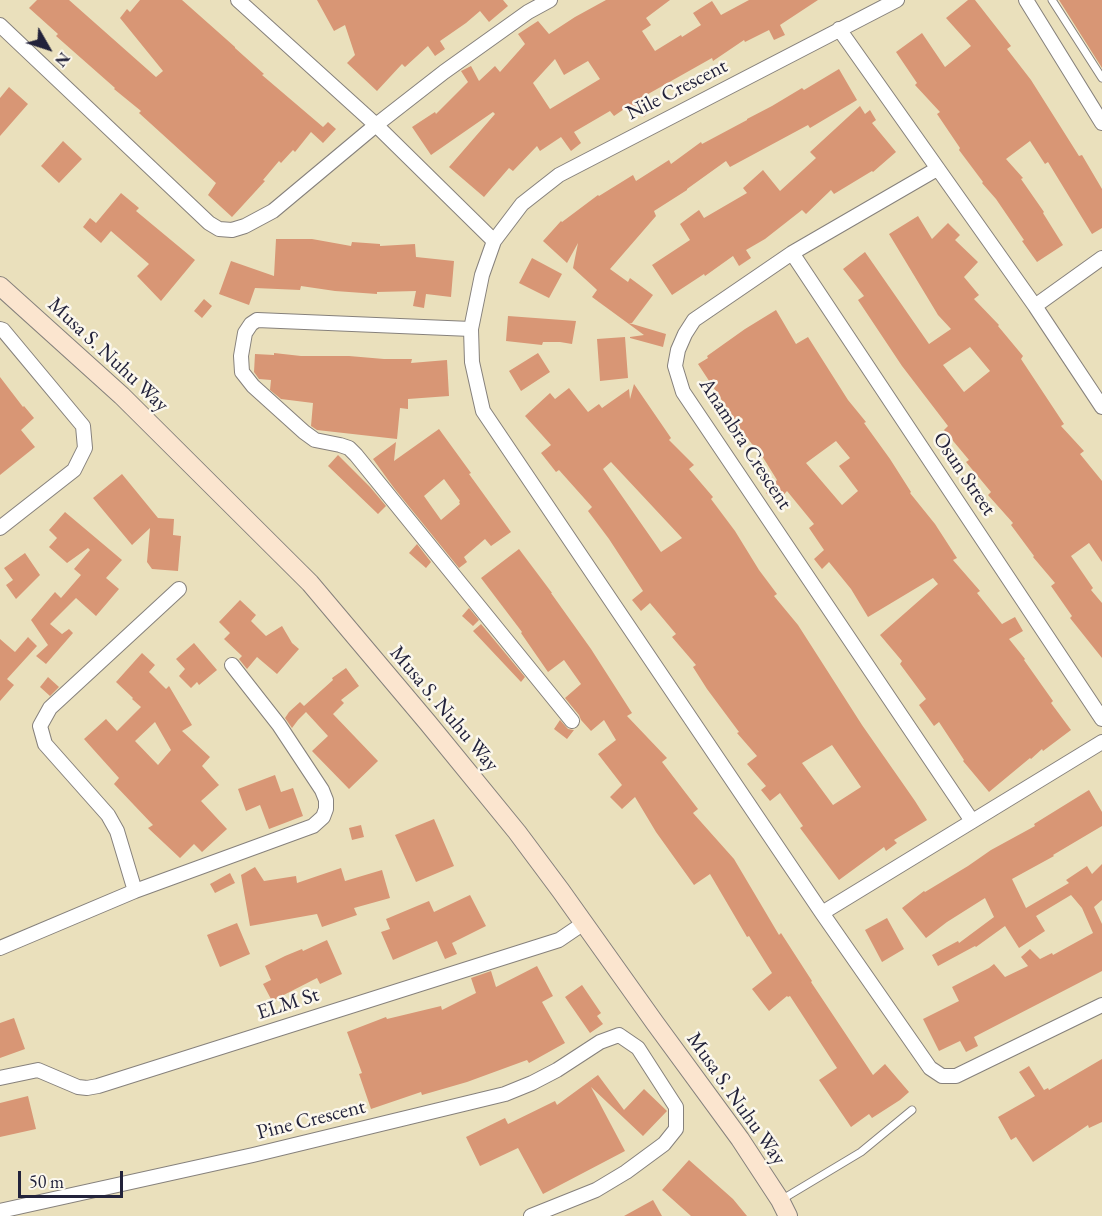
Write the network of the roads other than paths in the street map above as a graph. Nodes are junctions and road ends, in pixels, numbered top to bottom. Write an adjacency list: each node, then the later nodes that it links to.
1 (550, 0): 10 (street)
2 (897, 0): 7 (street, Nile Crescent)
3 (1026, 0): 9 (street)
4 (1052, 0): 8 (lane)
5 (245, 2): 10 (street)
6 (0, 25): 10 (street)
7 (839, 29): 11 (street); 12 (street, Nile Crescent)
8 (1102, 78)
9 (1102, 123)
10 (376, 125): 12 (street)
11 (937, 169): 13 (street, Anambra Crescent); 16 (street)
12 (494, 240): 18 (street, Nile Crescent)
13 (792, 253): 23 (street, Osun Street); 26 (street, Anambra Crescent)
14 (1102, 258): 16 (street)
15 (0, 286): 29 (street, Musa S. Nuhu Way)
16 (1035, 306): 19 (street)
17 (0, 329): 20 (street)
18 (471, 329): 24 (street); 28 (street, Nile Crescent)
19 (1102, 407)
20 (0, 528)
21 (179, 589): 27 (street)
22 (232, 665): 27 (street)
23 (1102, 719)
24 (572, 720)
25 (1102, 742): 26 (street)
26 (972, 821): 28 (street)
27 (135, 891): 30 (street)
28 (822, 912): 31 (street, Nile Crescent)
29 (584, 923): 32 (street, ELM St); 34 (street, Musa S. Nuhu Way)
30 (0, 948)
31 (1102, 1005)
32 (0, 1078)
33 (912, 1110): 34 (lane)
34 (784, 1208)
35 (0, 1211): 36 (street, Pine Crescent)
36 (531, 1216)

